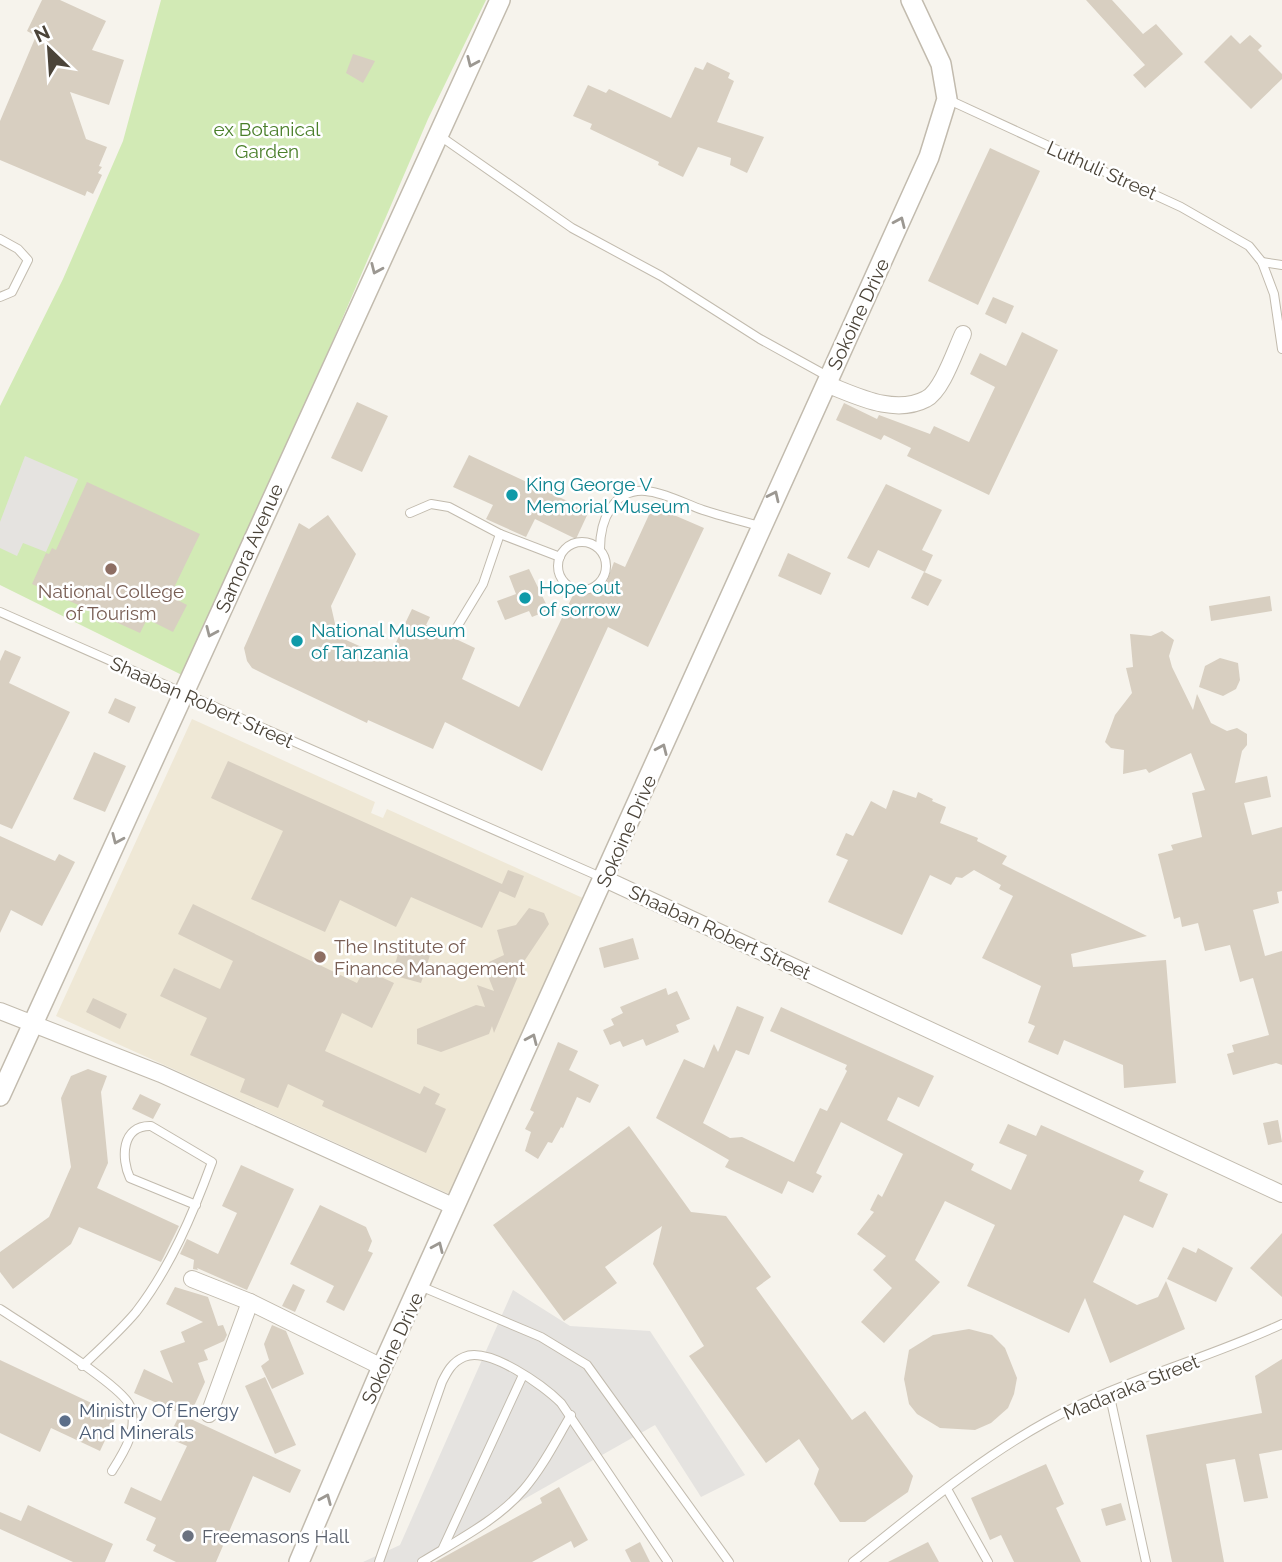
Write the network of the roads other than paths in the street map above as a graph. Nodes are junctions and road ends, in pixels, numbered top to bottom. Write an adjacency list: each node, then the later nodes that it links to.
1 (500, 0): 4 (street, Samora Avenue, one-way to 4)
2 (911, 0): 3 (street)
3 (947, 99): 6 (lane, Luthuli Street); 11 (street, Sokoine Drive, one-way to 3)
4 (439, 135): 11 (lane); 19 (street, Samora Avenue, one-way to 19)
5 (0, 239): 8 (lane)
6 (1262, 262): 7 (lane); 10 (lane, Luthuli Street)
7 (1282, 265)
8 (0, 297)
9 (963, 334): 11 (street)
10 (1282, 349)
11 (828, 380): 13 (street, Sokoine Drive, one-way to 11)
12 (410, 513): 14 (lane)
13 (760, 526): 15 (lane); 20 (street, Sokoine Drive, one-way to 13)
14 (500, 534): 16 (lane); 18 (lane)
15 (600, 549): 16 (lane); 16 (lane)
16 (560, 557)
17 (0, 612): 19 (lane, Shaaban Robert Street)
18 (457, 627)
19 (183, 694): 20 (lane, Shaaban Robert Street); 22 (street, Samora Avenue, one-way to 22)
20 (605, 878): 24 (street, Shaaban Robert Street); 26 (street, Sokoine Drive, one-way to 20)
21 (0, 1011): 22 (street)
22 (32, 1026): 23 (street, Samora Avenue); 26 (street)
23 (0, 1096)
24 (1282, 1194)
25 (196, 1205): 25 (lane); 32 (lane)
26 (455, 1207): 28 (street, Sokoine Drive, one-way to 26)
27 (192, 1279): 29 (street)
28 (420, 1286): 33 (street, Sokoine Drive); 45 (lane)
29 (250, 1302): 33 (street); 36 (street)
30 (0, 1309): 32 (lane)
31 (1282, 1324): 35 (lane, Madaraka Street)
32 (82, 1366): 38 (lane)
33 (382, 1367): 41 (street, Sokoine Drive, one-way to 33)
34 (523, 1375): 37 (lane); 40 (lane); 42 (lane)
35 (1109, 1392): 39 (lane, Madaraka Street); 48 (lane)
36 (209, 1414)
37 (571, 1415): 40 (lane); 44 (lane)
38 (112, 1471)
39 (947, 1489): 46 (lane, Madaraka Street); 47 (lane)
40 (443, 1548): 43 (lane)
41 (299, 1562)
42 (379, 1562)
43 (422, 1562)
44 (668, 1562)
45 (729, 1562)
46 (853, 1562)
47 (988, 1562)
48 (1146, 1562)

